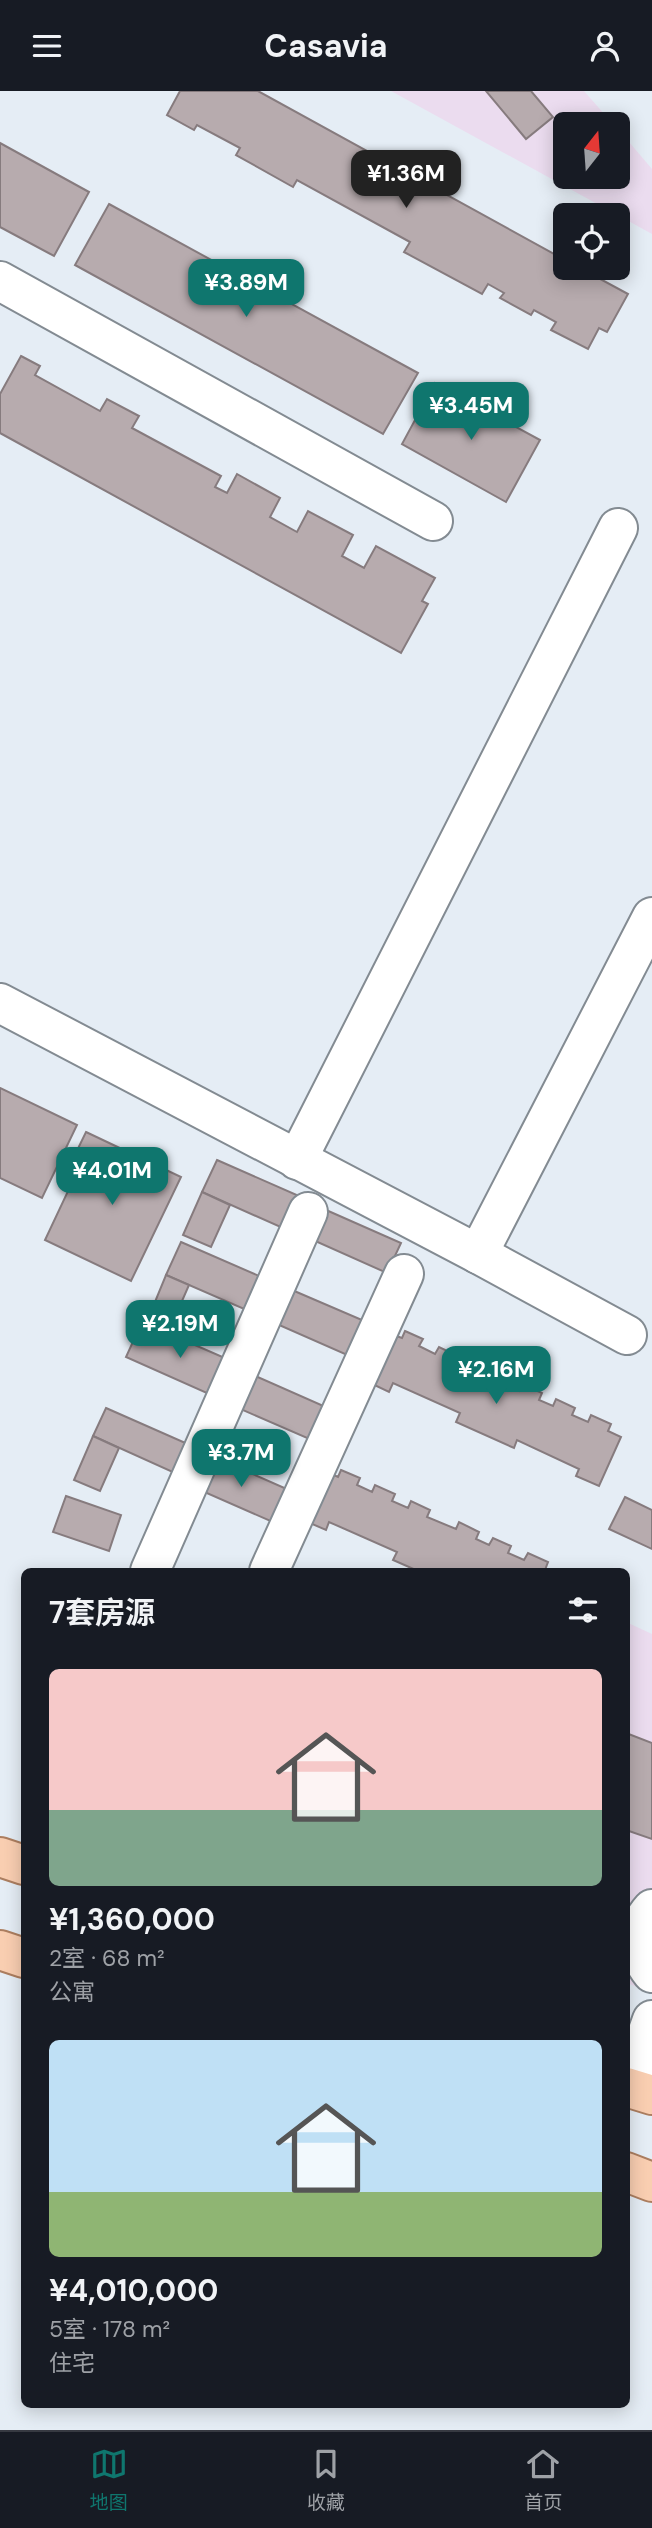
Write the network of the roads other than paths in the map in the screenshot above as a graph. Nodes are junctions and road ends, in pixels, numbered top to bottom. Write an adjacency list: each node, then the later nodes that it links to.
1 (0, 281): 2 (lane)
2 (433, 521)
3 (618, 528): 6 (lane)
4 (652, 917): 8 (lane)
5 (0, 1003): 6 (lane)
6 (297, 1160): 8 (lane)
7 (308, 1212): 11 (lane)
8 (478, 1254): 10 (lane)
9 (404, 1274): 12 (lane)
10 (628, 1335)
11 (150, 1568)
12 (270, 1568)
13 (0, 1857): 14 (main road)
14 (21, 1864)
15 (652, 1909): 18 (lane)
16 (0, 1950): 17 (main road)
17 (21, 1957)
18 (652, 1973)
19 (652, 2019): 20 (lane)
20 (636, 2090)
21 (630, 2174): 22 (main road)
22 (652, 2182)

